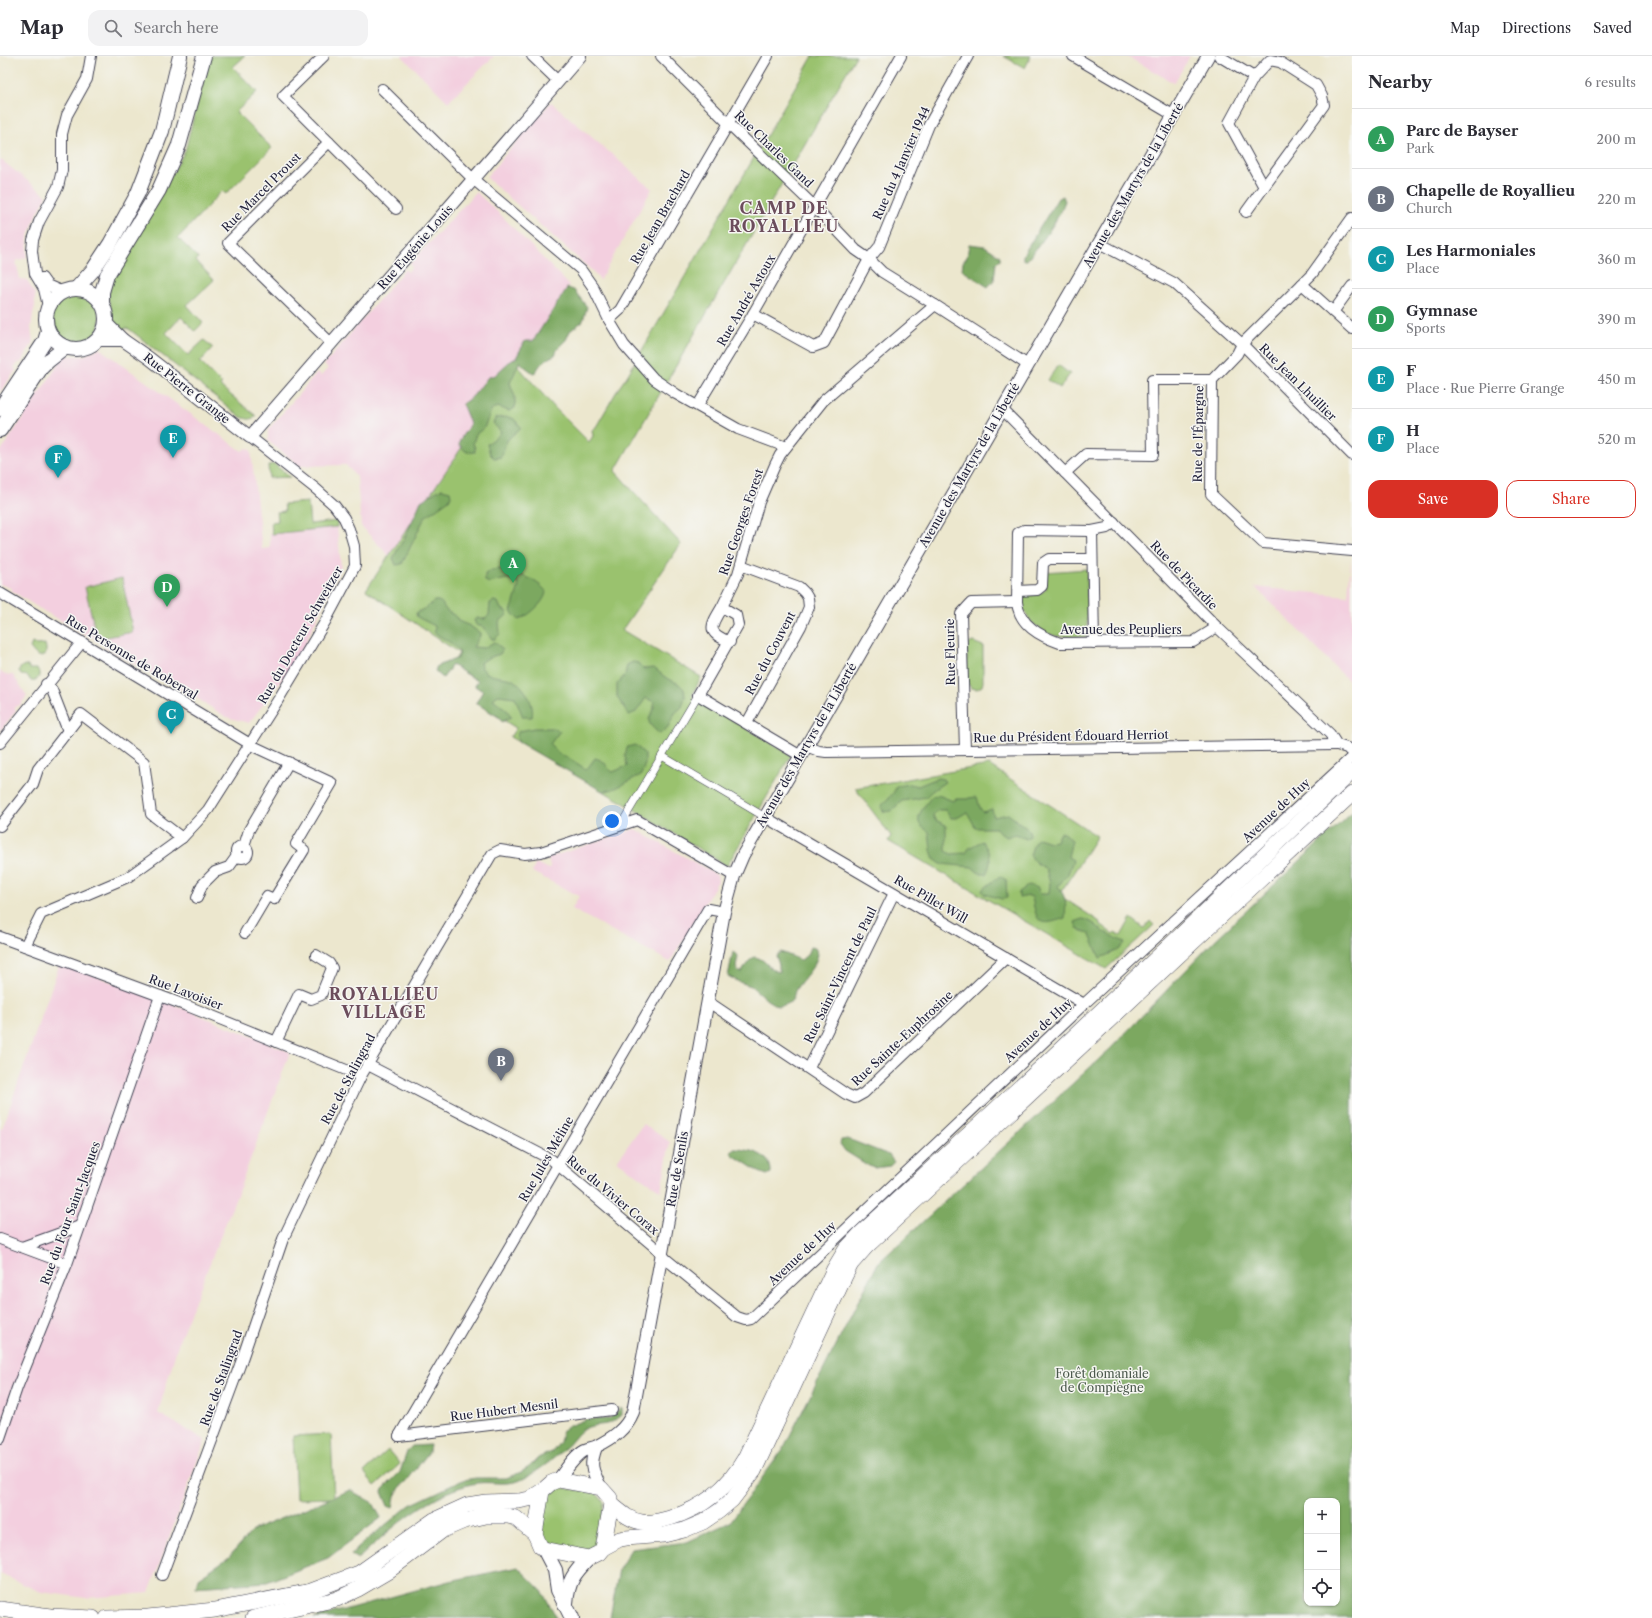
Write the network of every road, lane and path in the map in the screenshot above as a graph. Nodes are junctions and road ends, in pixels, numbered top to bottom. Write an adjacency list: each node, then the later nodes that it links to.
1 (91, 56): 29 (street)
2 (180, 56): 32 (main road)
3 (204, 56): 34 (main road)
4 (324, 56): 20 (street)
5 (532, 56): 16 (street)
6 (580, 56): 16 (street, Rue Eugénie Louis)
7 (661, 56): 19 (street, Rue Charles Gand)
8 (768, 56): 19 (street, Rue Jean Brachard)
9 (901, 56): 23 (street, Rue André Astoux)
10 (968, 56): 28 (street, Rue du 4 Janvier 1944)
11 (1073, 56): 18 (street)
12 (1208, 56): 18 (street, Avenue des Martyrs de la Liberté)
13 (1219, 56): 15 (street)
14 (1270, 58): 15 (street); 22 (street)
15 (1254, 77): 22 (street)
16 (558, 82): 21 (street, Rue Eugénie Louis)
17 (382, 89): 21 (street)
18 (1173, 115): 27 (street, Avenue des Martyrs de la Liberté)
19 (729, 124): 23 (street, Rue Charles Gand); 39 (street, Rue Jean Brachard)
20 (329, 142): 24 (street); 45 (street, Rue Marcel Proust)
21 (473, 179): 39 (street); 45 (street, Rue Eugénie Louis)
22 (1264, 187): 25 (street)
23 (814, 206): 28 (street, Rue Charles Gand); 38 (street, Rue André Astoux)
24 (396, 209)
25 (1246, 212)
26 (1352, 218): 30 (street, Rue de l'Épargne)
27 (1099, 242): 46 (street, Rue Jean Lhuillier); 48 (street, Avenue des Martyrs de la Liberté)
28 (869, 259): 35 (street, Rue Charles Gand); 38 (street, Rue du 4 Janvier 1944)
29 (34, 269): 33 (street); 36 (street)
30 (1302, 284): 37 (street); 46 (street, Rue de l'Épargne)
31 (1352, 286): 37 (street)
32 (77, 288): 33 (main road); 34 (main road)
33 (63, 292): 36 (main road)
34 (102, 302): 40 (main road)
35 (935, 305): 48 (street, Rue Charles Gand); 55 (street, Rue Georges Forest)
36 (48, 306): 42 (main road)
37 (1333, 312): 41 (street)
38 (753, 314): 50 (street, Rue André Astoux)
39 (609, 320): 50 (street)
40 (106, 323): 43 (main road); 44 (street, Rue Pierre Grange)
41 (1352, 329)
42 (48, 331): 47 (main road); 51 (main road)
43 (98, 340): 44 (street); 47 (main road)
44 (123, 340): 54 (street, Rue Pierre Grange)
45 (331, 343): 54 (street, Rue Eugénie Louis)
46 (1242, 344): 49 (street, Rue de l'Épargne); 56 (street, Rue Jean Lhuillier)
47 (66, 348): 53 (main road)
48 (1028, 365): 52 (street, Avenue des Martyrs de la Liberté)
49 (1212, 380): 57 (street); 60 (street, Rue de l'Épargne)
50 (698, 405): 55 (street)
51 (0, 409)
52 (1002, 409): 57 (street, Rue de Picardie); 79 (street, Avenue des Martyrs de la Liberté)
53 (0, 430)
54 (250, 437): 76 (street, Rue du Docteur Schweitzer)
55 (786, 447): 62 (street, Rue Georges Forest)
56 (1352, 455)
57 (1065, 473): 58 (street, Rue de Picardie)
58 (1114, 522): 59 (street); 67 (street, Rue de Picardie)
59 (1092, 531): 61 (street); 63 (street)
60 (1352, 551)
61 (1092, 558): 63 (street); 70 (street)
62 (741, 564): 66 (street, Rue Georges Forest); 73 (street, Rue du Couvent)
63 (1018, 591): 65 (street)
64 (0, 593): 68 (street, Rue Personne de Roberval)
65 (1017, 602): 70 (street, Avenue des Peupliers); 78 (street, Rue Fleurie)
66 (722, 607): 69 (street); 69 (street, Rue Georges Forest)
67 (1217, 627): 70 (street, Avenue des Peupliers); 77 (street, Rue de Picardie)
68 (82, 642): 71 (street); 76 (street, Rue Personne de Roberval)
69 (730, 642): 72 (street)
70 (1094, 643)
71 (46, 684): 74 (street); 75 (street)
72 (698, 695): 73 (street); 81 (street)
73 (747, 722): 79 (street)
74 (68, 731): 87 (street); 89 (street)
75 (0, 743)
76 (250, 744): 83 (street, Rue Personne de Roberval); 89 (street, Rue du Docteur Schweitzer)
77 (1337, 745): 78 (street, Rue du Président Édouard Herriot); 80 (street, Rue de Picardie)
78 (965, 750): 79 (street, Rue du Président Édouard Herriot)
79 (804, 751): 86 (street, Avenue des Martyrs de la Liberté)
80 (1352, 753)
81 (662, 756): 86 (street); 88 (street)
82 (1352, 757): 101 (street, Avenue de Huy)
83 (289, 762): 92 (street); 94 (street, Rue Personne de Roberval)
84 (1352, 772): 120 (main road)
85 (1352, 794): 122 (main road)
86 (765, 817): 90 (street, Avenue des Martyrs de la Liberté); 91 (street, Rue Pillet Will)
87 (0, 826)
88 (620, 826): 90 (street, Rue de Stalingrad); 103 (street, Rue de Stalingrad)
89 (182, 838): 96 (street, Rue du Docteur Schweitzer)
90 (734, 876): 93 (street, Rue de Senlis)
91 (894, 893): 98 (street, Rue Pillet Will); 104 (street, Rue Saint-Vincent de Paul)
92 (197, 898)
93 (724, 912): 100 (street, Rue de Senlis); 106 (street, Rue Jules Méline)
94 (245, 933)
95 (0, 937): 96 (street, Rue Lavoisier)
96 (25, 946): 99 (street, Rue Lavoisier)
97 (316, 955): 102 (street)
98 (1006, 958): 101 (street, Rue Pillet Will); 104 (street, Rue Sainte-Euphrosine)
99 (160, 996): 102 (street, Rue Lavoisier); 107 (street, Rue du Four Saint-Jacques)
100 (707, 1004): 104 (street, Rue Sainte-Euphrosine); 110 (street, Rue de Senlis)
101 (1084, 1004): 112 (street, Avenue de Huy)
102 (276, 1042): 105 (street, Rue Lavoisier)
103 (368, 1065): 105 (street, Rue de Stalingrad); 106 (street, Rue du Vivier Corax)
104 (809, 1068)
105 (361, 1076): 125 (street, Rue de Stalingrad)
106 (557, 1164): 110 (street, Rue du Vivier Corax); 114 (street, Rue Jules Méline)
107 (80, 1226): 109 (street); 111 (street, Rue du Four Saint-Jacques)
108 (0, 1239): 109 (street)
109 (22, 1247): 111 (street)
110 (662, 1254): 112 (street, Rue du Vivier Corax); 116 (street, Rue de Senlis)
111 (67, 1264): 115 (street, Rue du Four Saint-Jacques)
112 (742, 1320)
113 (612, 1410): 114 (street, Rue Hubert Mesnil)
114 (399, 1436)
115 (0, 1438)
116 (596, 1447): 117 (street, Rue de Senlis); 118 (street)
117 (558, 1480): 118 (main road); 119 (main road)
118 (601, 1488): 120 (main road)
119 (542, 1491): 121 (main road); 129 (main road)
120 (611, 1504): 122 (main road)
121 (535, 1534): 123 (main road); 130 (main road)
122 (603, 1548): 124 (main road)
123 (544, 1549): 124 (main road); 126 (main road)
124 (589, 1558): 126 (main road)
125 (162, 1575)
126 (566, 1603): 131 (main road)
127 (0, 1609): 128 (main road)
128 (92, 1618)
129 (107, 1618)
130 (252, 1618)
131 (572, 1618)

